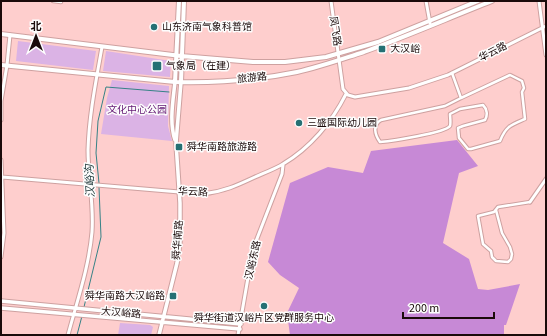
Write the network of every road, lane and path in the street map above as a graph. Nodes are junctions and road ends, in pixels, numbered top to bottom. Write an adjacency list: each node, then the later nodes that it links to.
1 (53, 1): 2 (street)
2 (61, 1)
3 (180, 1): 18 (main road, 舜华南路)
4 (184, 1): 18 (main road, 舜华南路)
5 (331, 1): 16 (street, 凤飞路)
6 (426, 1): 10 (street)
7 (478, 1): 10 (main road, 旅游路)
8 (492, 1): 11 (main road, 旅游路)
9 (540, 1): 12 (street)
10 (429, 20): 11 (street); 16 (main road, 旅游路)
11 (431, 26): 19 (main road, 旅游路)
12 (544, 27): 17 (street); 22 (street, 华云路)
13 (1, 34): 14 (main road, 旅游路)
14 (10, 35): 15 (main road, 旅游路); 21 (street)
15 (102, 47): 18 (main road, 旅游路); 23 (street)
16 (339, 53): 18 (main road, 旅游路); 19 (street, 凤飞路)
17 (546, 55)
18 (179, 56): 24 (main road, 舜华南路); 25 (main road, 舜华南路)
19 (338, 61): 25 (main road, 旅游路); 26 (street)
20 (1, 65): 21 (main road, 旅游路)
21 (8, 66): 23 (main road, 旅游路); 28 (street)
22 (452, 73): 26 (street, 华云路); 27 (street)
23 (97, 74): 24 (main road, 旅游路); 35 (street)
24 (175, 82): 25 (main road, 旅游路); 29 (main road, 舜华南路)
25 (180, 82): 29 (main road, 舜华南路)
26 (346, 94): 31 (street, 华云路)
27 (461, 98): 27 (street)
28 (1, 120)
29 (176, 143): 36 (main road, 舜华南路)
30 (1, 160): 32 (street)
31 (283, 165): 36 (street, 华云路); 46 (street, 汉峪东路)
32 (2, 176): 34 (street); 35 (street, 华云路)
33 (546, 179): 37 (street)
34 (2, 181): 39 (street)
35 (90, 184): 36 (street, 华云路); 42 (street)
36 (180, 191): 44 (main road, 舜华南路)
37 (530, 202): 38 (street)
38 (496, 210): 38 (street)
39 (1, 257)
40 (1, 301): 42 (main road, 大汉峪路)
41 (1, 308): 43 (main road, 大汉峪路)
42 (75, 308): 43 (street); 44 (main road, 大汉峪路)
43 (73, 315): 45 (main road, 大汉峪路); 48 (street)
44 (164, 317): 45 (main road, 舜华南路); 46 (main road, 大汉峪路)
45 (162, 322): 47 (main road, 大汉峪路); 49 (main road, 舜华南路)
46 (241, 324): 47 (street, 汉峪东路)
47 (240, 330): 50 (street, 汉峪东路)
48 (68, 335)
49 (159, 335)
50 (238, 335)

